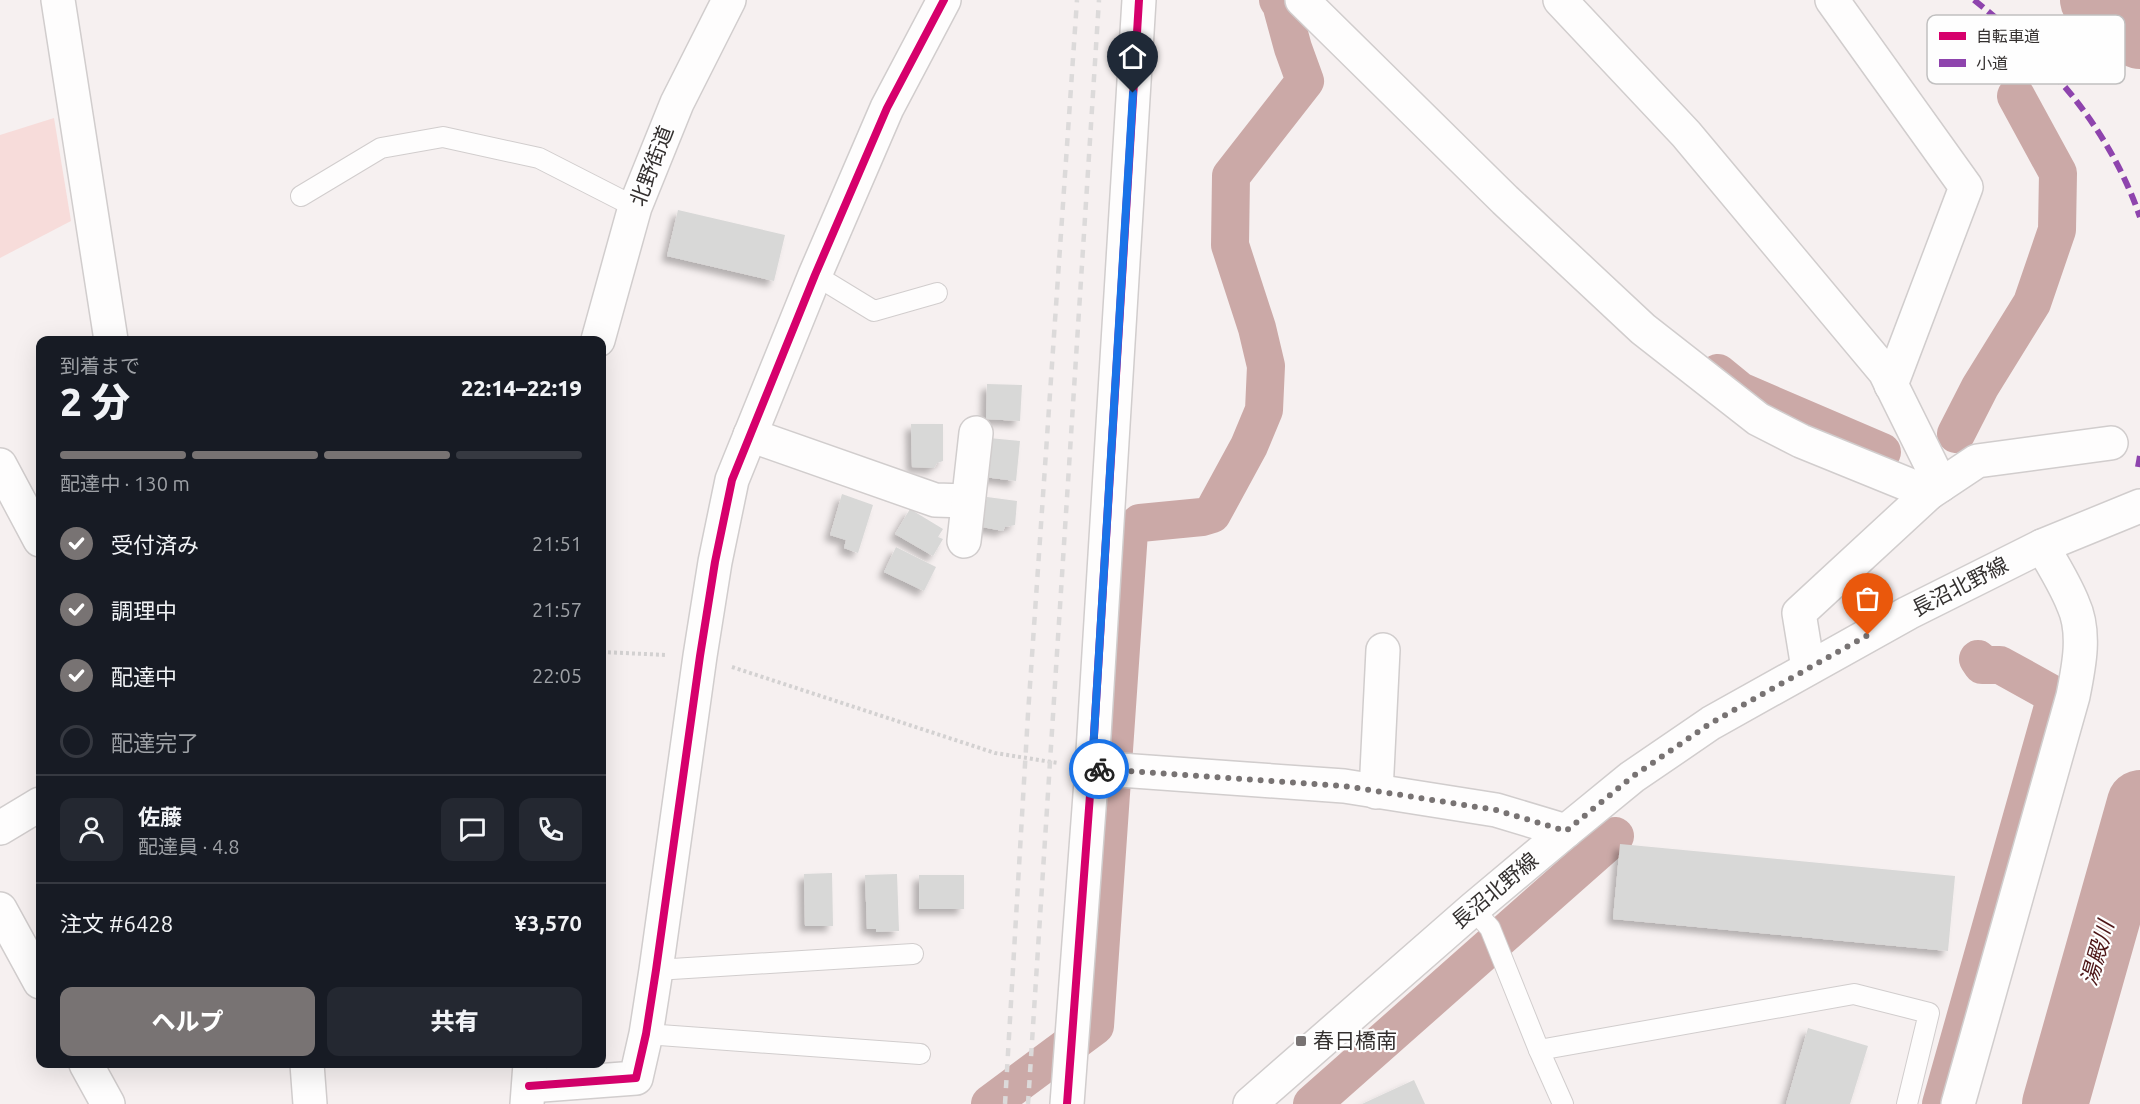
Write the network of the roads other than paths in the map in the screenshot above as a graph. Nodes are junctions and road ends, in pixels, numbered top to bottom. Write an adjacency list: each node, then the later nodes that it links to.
1 (58, 0): 12 (street)
2 (729, 0): 9 (street, 北野街道)
3 (944, 0): 10 (street)
4 (1139, 0): 27 (street)
5 (1302, 0): 19 (street)
6 (1560, 0): 14 (street)
7 (1832, 0): 14 (street)
8 (301, 196): 9 (lane)
9 (636, 207): 13 (street, 北野街道)
10 (815, 275): 11 (lane); 16 (street)
11 (937, 293)
12 (110, 336)
13 (599, 336)
14 (1891, 385): 19 (street)
15 (976, 433): 20 (street)
16 (750, 435): 20 (street); 35 (street)
17 (2111, 443): 19 (street)
18 (0, 465): 22 (street)
19 (1935, 489): 26 (street)
20 (967, 501): 23 (street)
21 (2137, 507): 24 (street, 長沼北野線)
22 (36, 532)
23 (964, 541)
24 (2042, 546): 26 (street, 長沼北野線); 49 (street)
25 (1383, 650): 28 (street)
26 (1808, 668): 31 (street, 長沼北野線)
27 (1092, 768): 28 (street); 45 (street)
28 (1376, 792): 31 (street)
29 (36, 806): 30 (street)
30 (0, 828)
31 (1566, 831): 33 (street, 長沼北野線)
32 (0, 909): 36 (street)
33 (1473, 909): 38 (lane); 46 (street, 長沼北野線)
34 (913, 954): 35 (lane)
35 (656, 970): 37 (street)
36 (36, 975)
37 (646, 1034): 39 (lane); 42 (street)
38 (1539, 1050): 47 (lane); 48 (lane)
39 (920, 1054)
40 (88, 1068): 43 (street)
41 (307, 1068): 44 (street)
42 (529, 1085)
43 (108, 1104)
44 (310, 1104)
45 (1067, 1104)
46 (1250, 1104)
47 (1563, 1104)
48 (1907, 1104)
49 (1958, 1104)

